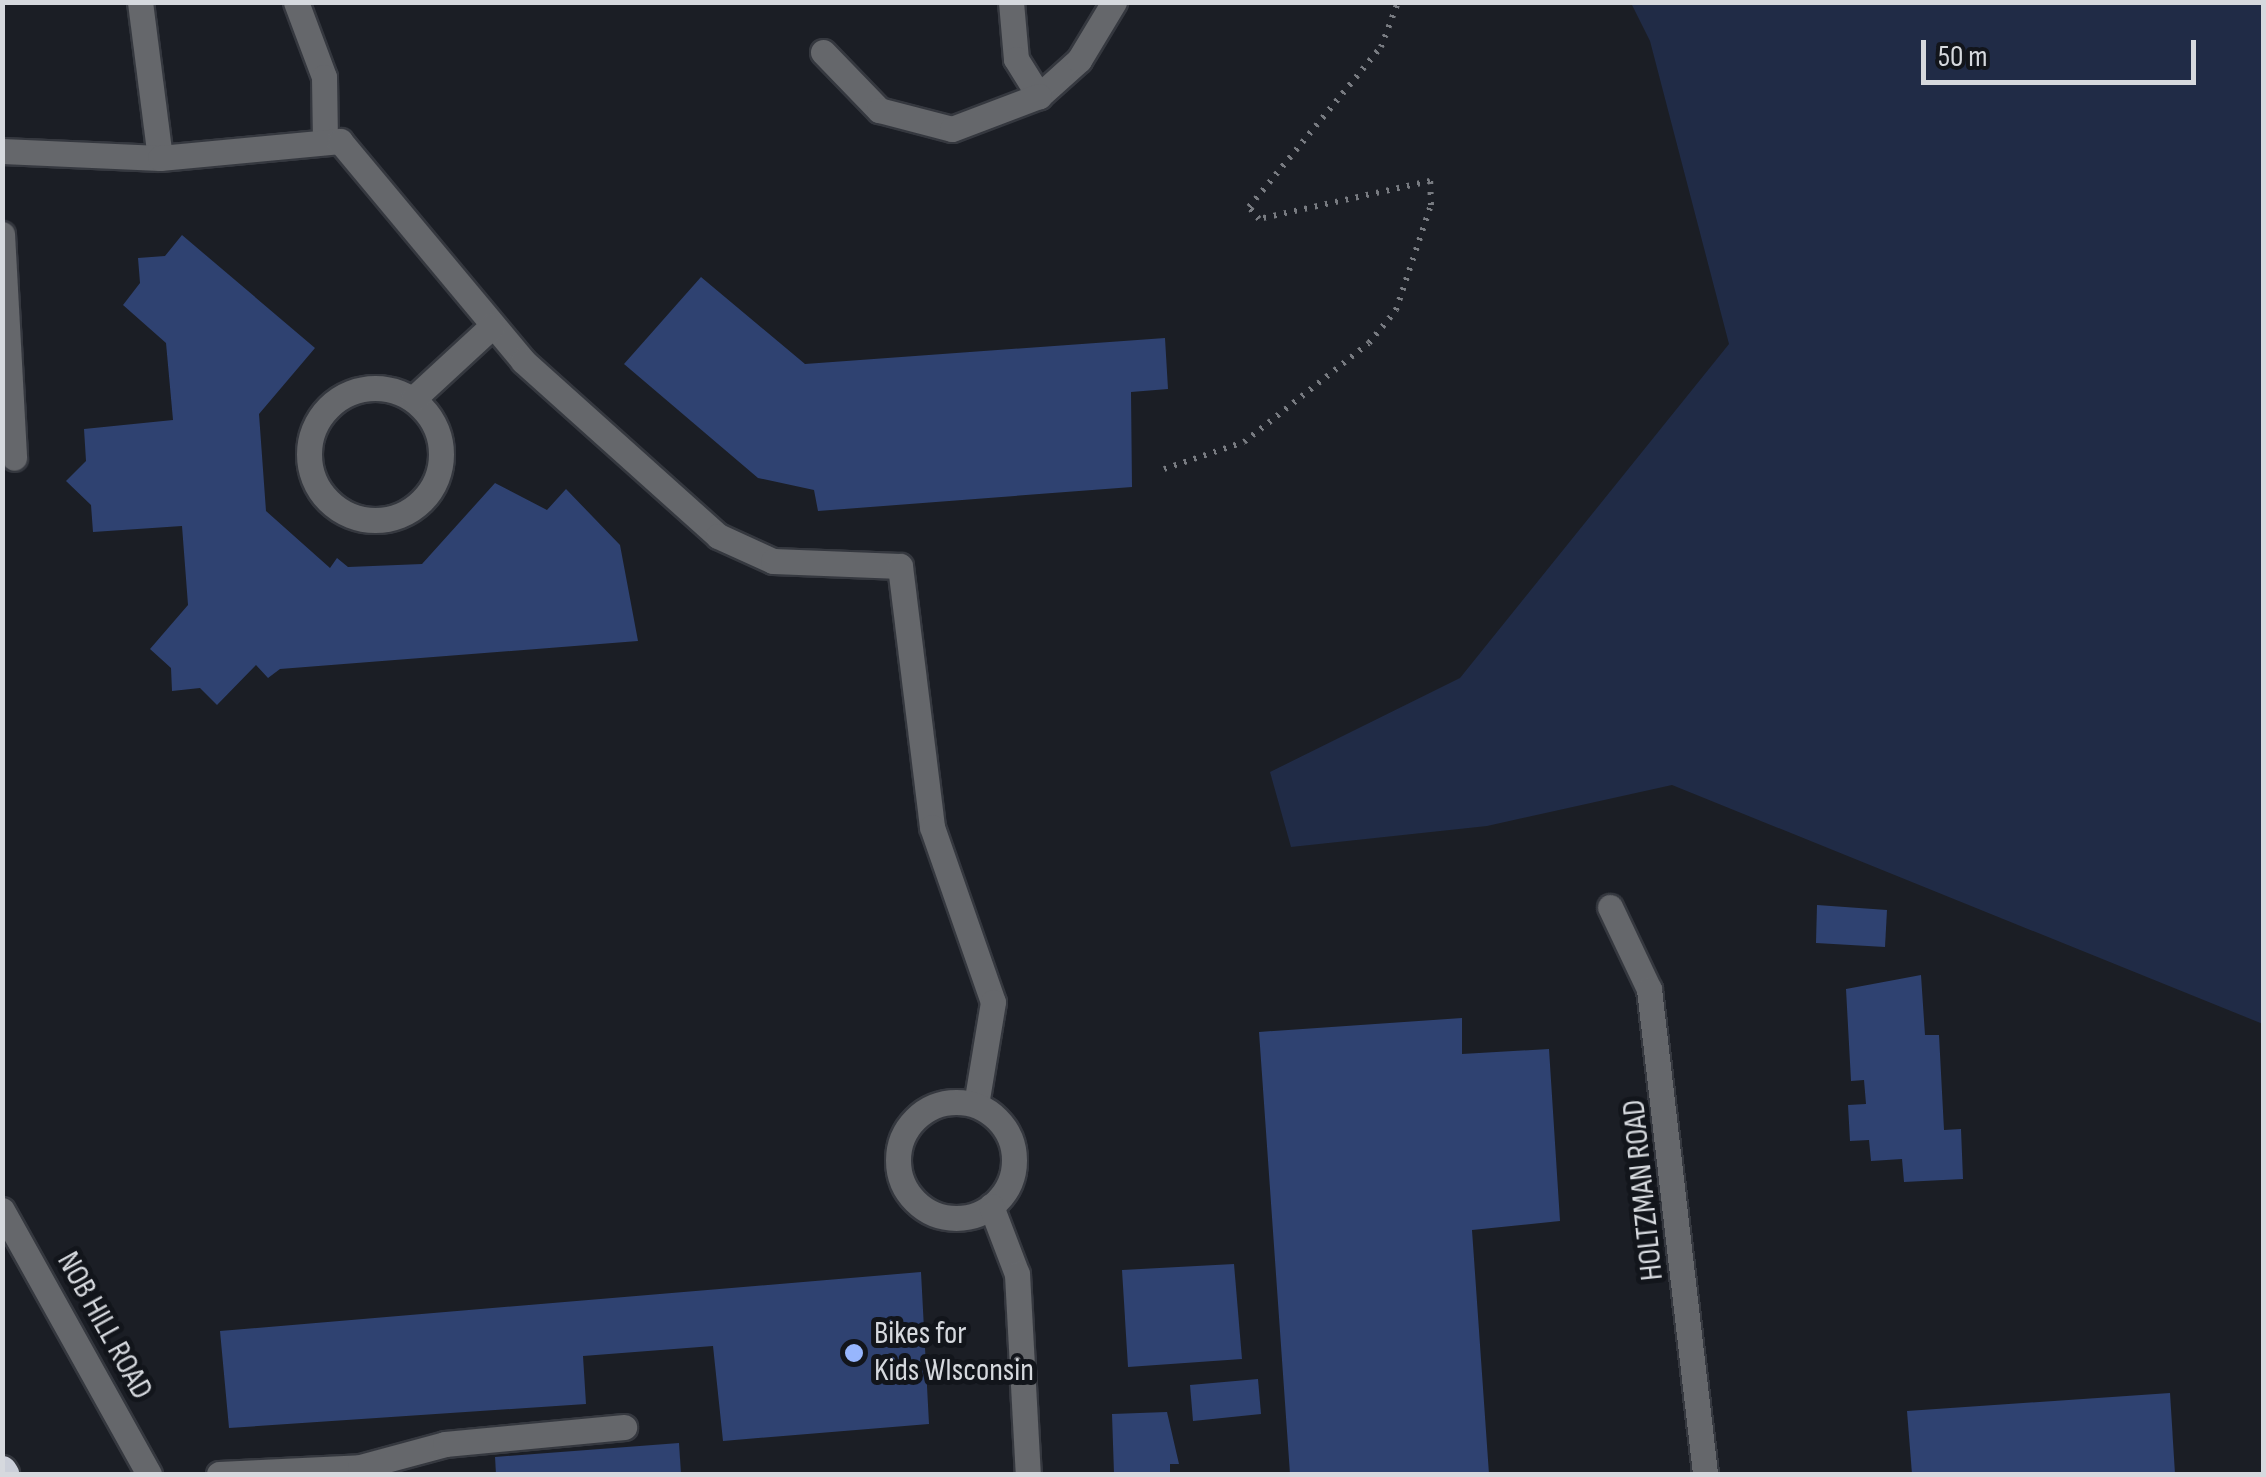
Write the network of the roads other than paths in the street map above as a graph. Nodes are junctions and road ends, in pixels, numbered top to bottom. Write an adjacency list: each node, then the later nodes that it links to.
1 (140, 2): 9 (street)
2 (296, 2): 7 (street)
3 (1012, 2): 6 (street)
4 (1114, 2): 6 (street)
5 (822, 52): 6 (street)
6 (1039, 96)
7 (326, 140): 9 (street); 11 (street)
8 (2, 151): 9 (street)
9 (160, 158)
10 (2, 234): 13 (street)
11 (492, 326): 12 (street); 15 (street)
12 (413, 400): 12 (street)
13 (14, 458)
14 (1610, 906): 22 (street, HOLTZMAN ROAD)
15 (976, 1105): 16 (street); 16 (street)
16 (991, 1206): 21 (street)
17 (2, 1210): 19 (street, NOB HILL ROAD)
18 (624, 1427): 20 (street)
19 (149, 1474)
20 (219, 1474)
21 (1028, 1474)
22 (1705, 1474)

